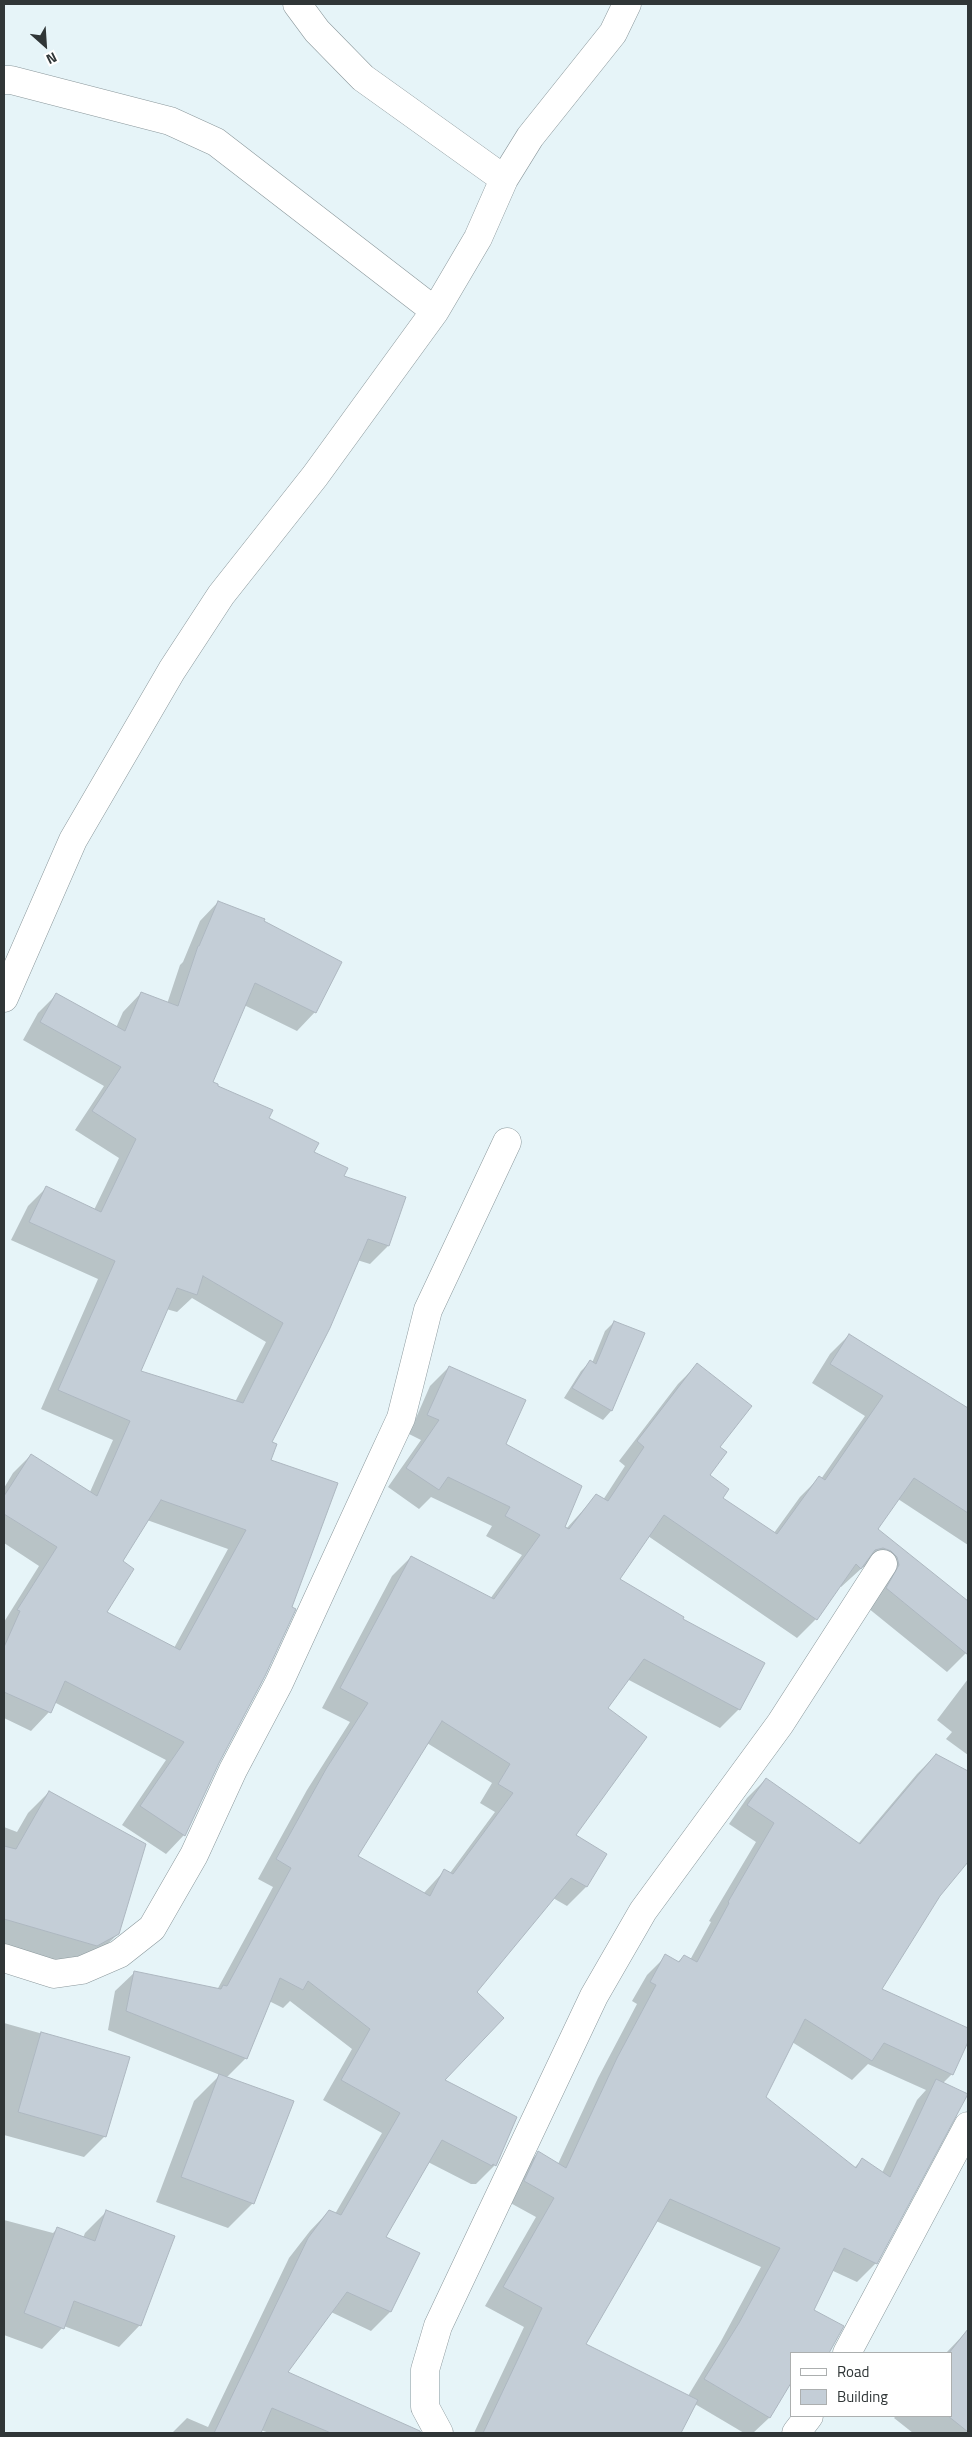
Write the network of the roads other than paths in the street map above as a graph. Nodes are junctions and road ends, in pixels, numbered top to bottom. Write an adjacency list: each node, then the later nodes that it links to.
1 (298, 4): 4 (street)
2 (627, 4): 4 (street)
3 (4, 80): 5 (street)
4 (504, 179): 5 (street)
5 (435, 311): 6 (street)
6 (4, 998)
7 (507, 1142): 9 (street)
8 (883, 1564): 13 (street)
9 (4, 1958)
10 (968, 2126): 11 (street)
11 (848, 2352)
12 (809, 2417): 14 (street)
13 (439, 2433)
14 (796, 2433)

